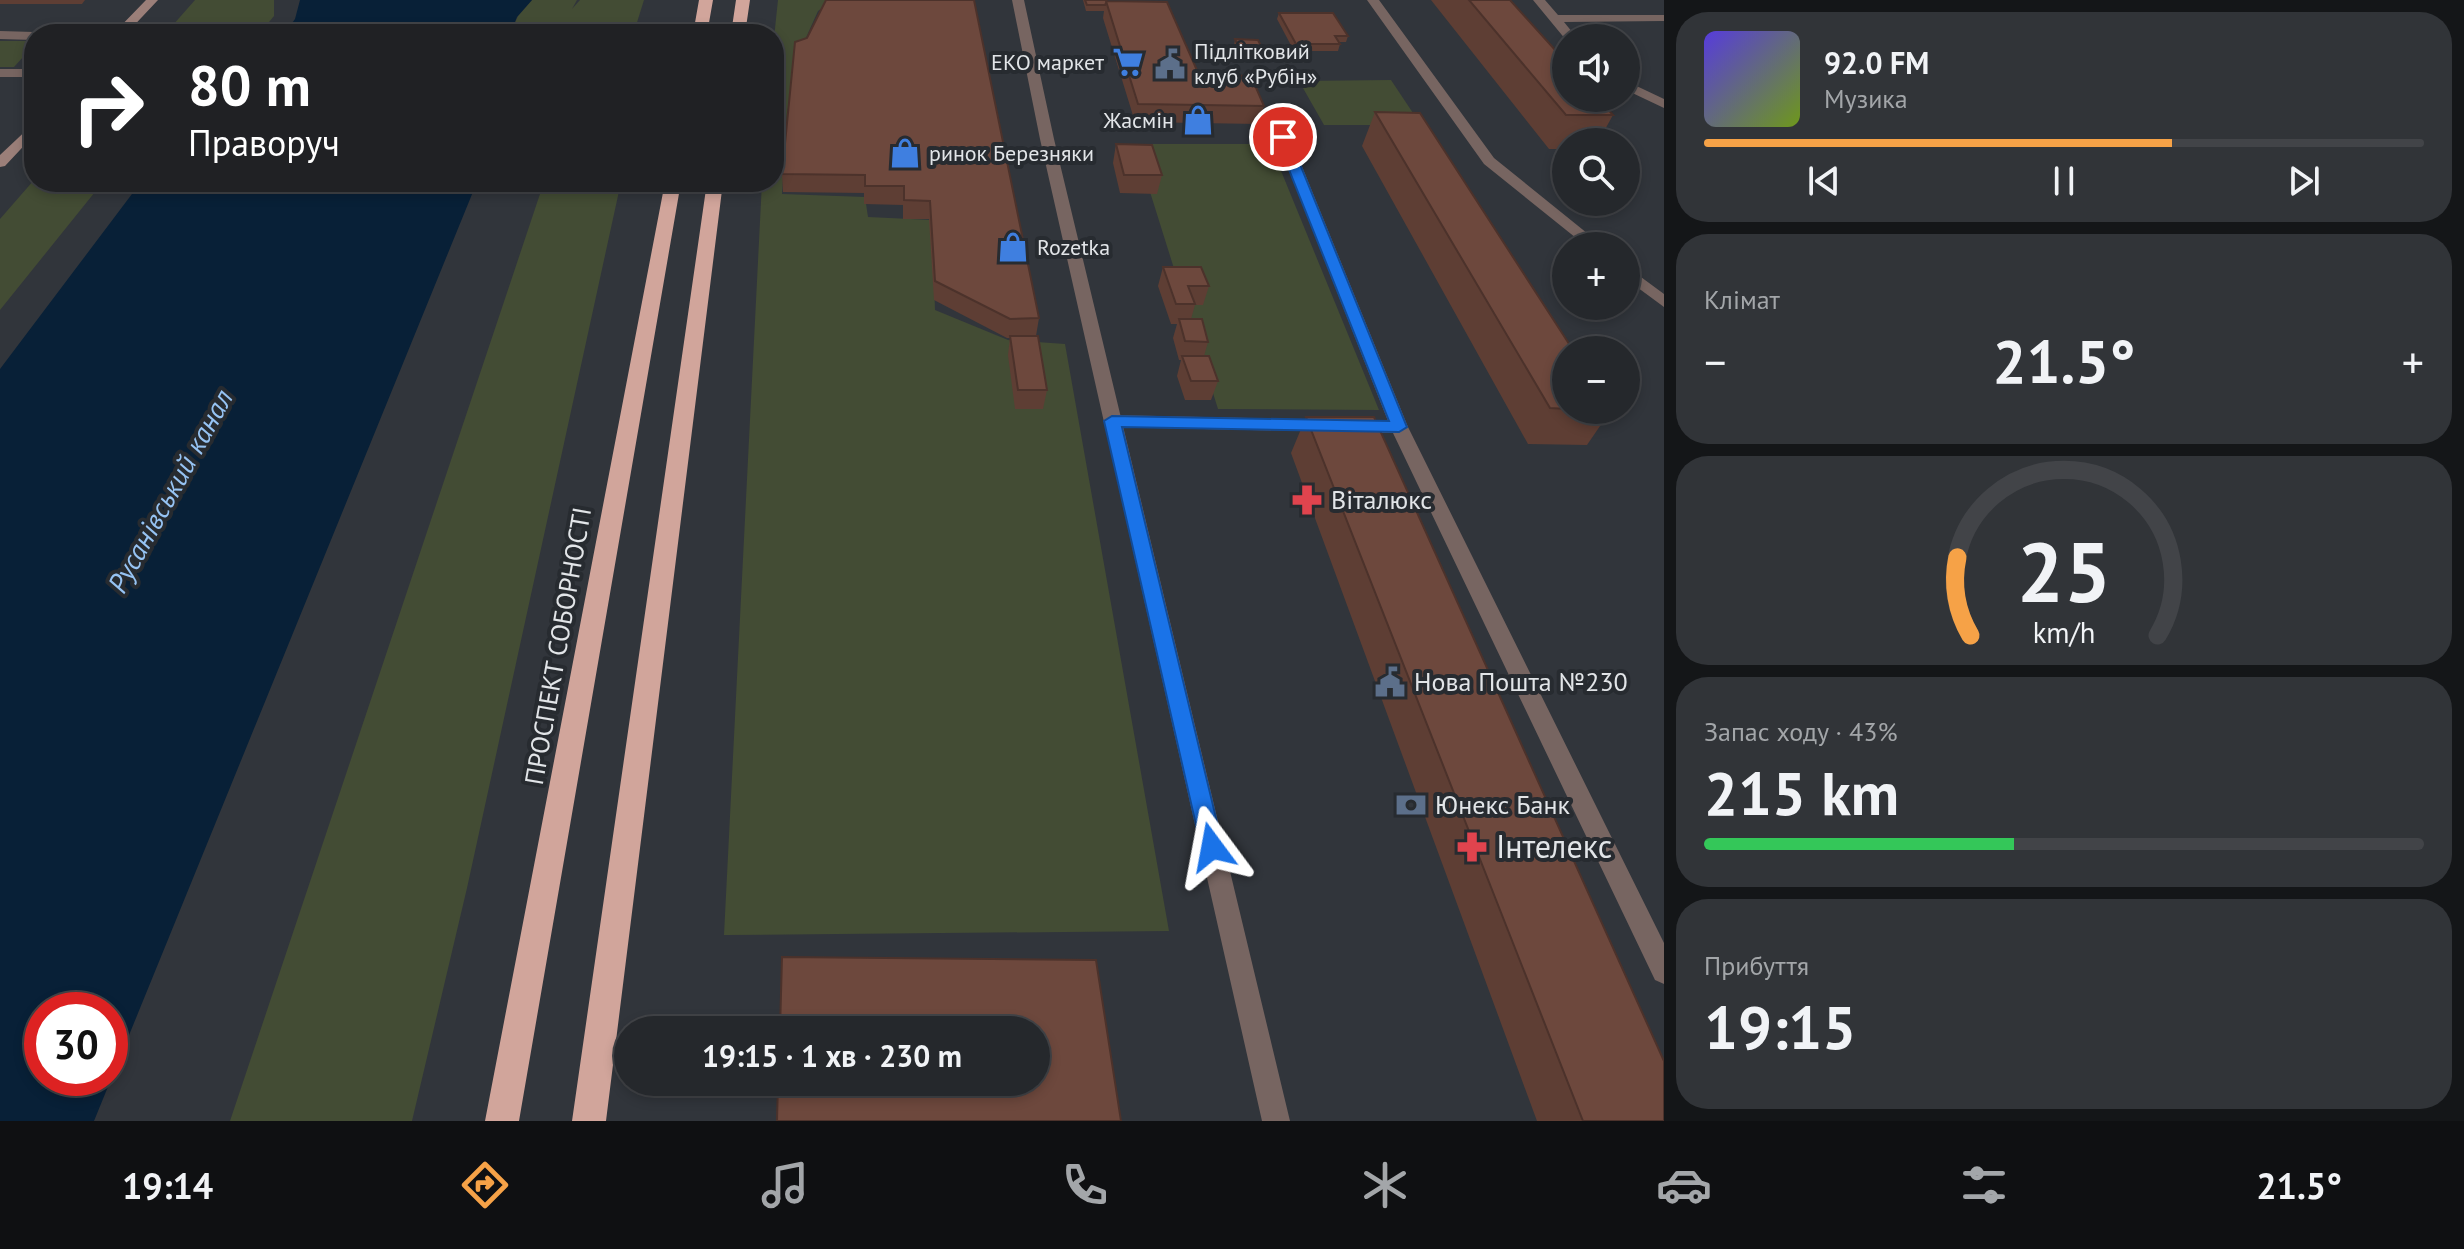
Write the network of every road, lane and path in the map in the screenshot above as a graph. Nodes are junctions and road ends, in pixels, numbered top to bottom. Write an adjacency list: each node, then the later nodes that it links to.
1 (152, 0): 9 (street)
2 (706, 0): 10 (highway)
3 (743, 0): 11 (highway)
4 (1018, 0): 27 (street)
5 (1373, 0): 24 (street)
6 (1539, 0): 8 (street)
7 (1664, 18): 8 (street)
8 (1556, 19): 12 (street)
9 (129, 24)
10 (702, 24)
11 (739, 24)
12 (1560, 24)
13 (0, 35): 14 (street)
14 (24, 36)
15 (0, 73): 16 (street)
16 (24, 73)
17 (1640, 92): 18 (street)
18 (1664, 104)
19 (1283, 137): 28 (street)
20 (24, 138): 21 (street)
21 (0, 163)
22 (671, 192): 30 (highway, ПРОСПЕКТ СОБОРНОСТІ)
23 (714, 192): 31 (highway)
24 (1578, 232)
25 (1640, 282): 26 (street)
26 (1664, 302)
27 (1112, 421): 28 (street); 32 (street)
28 (1399, 427): 29 (street)
29 (1664, 971)
30 (502, 1121)
31 (589, 1121)
32 (1276, 1121)

